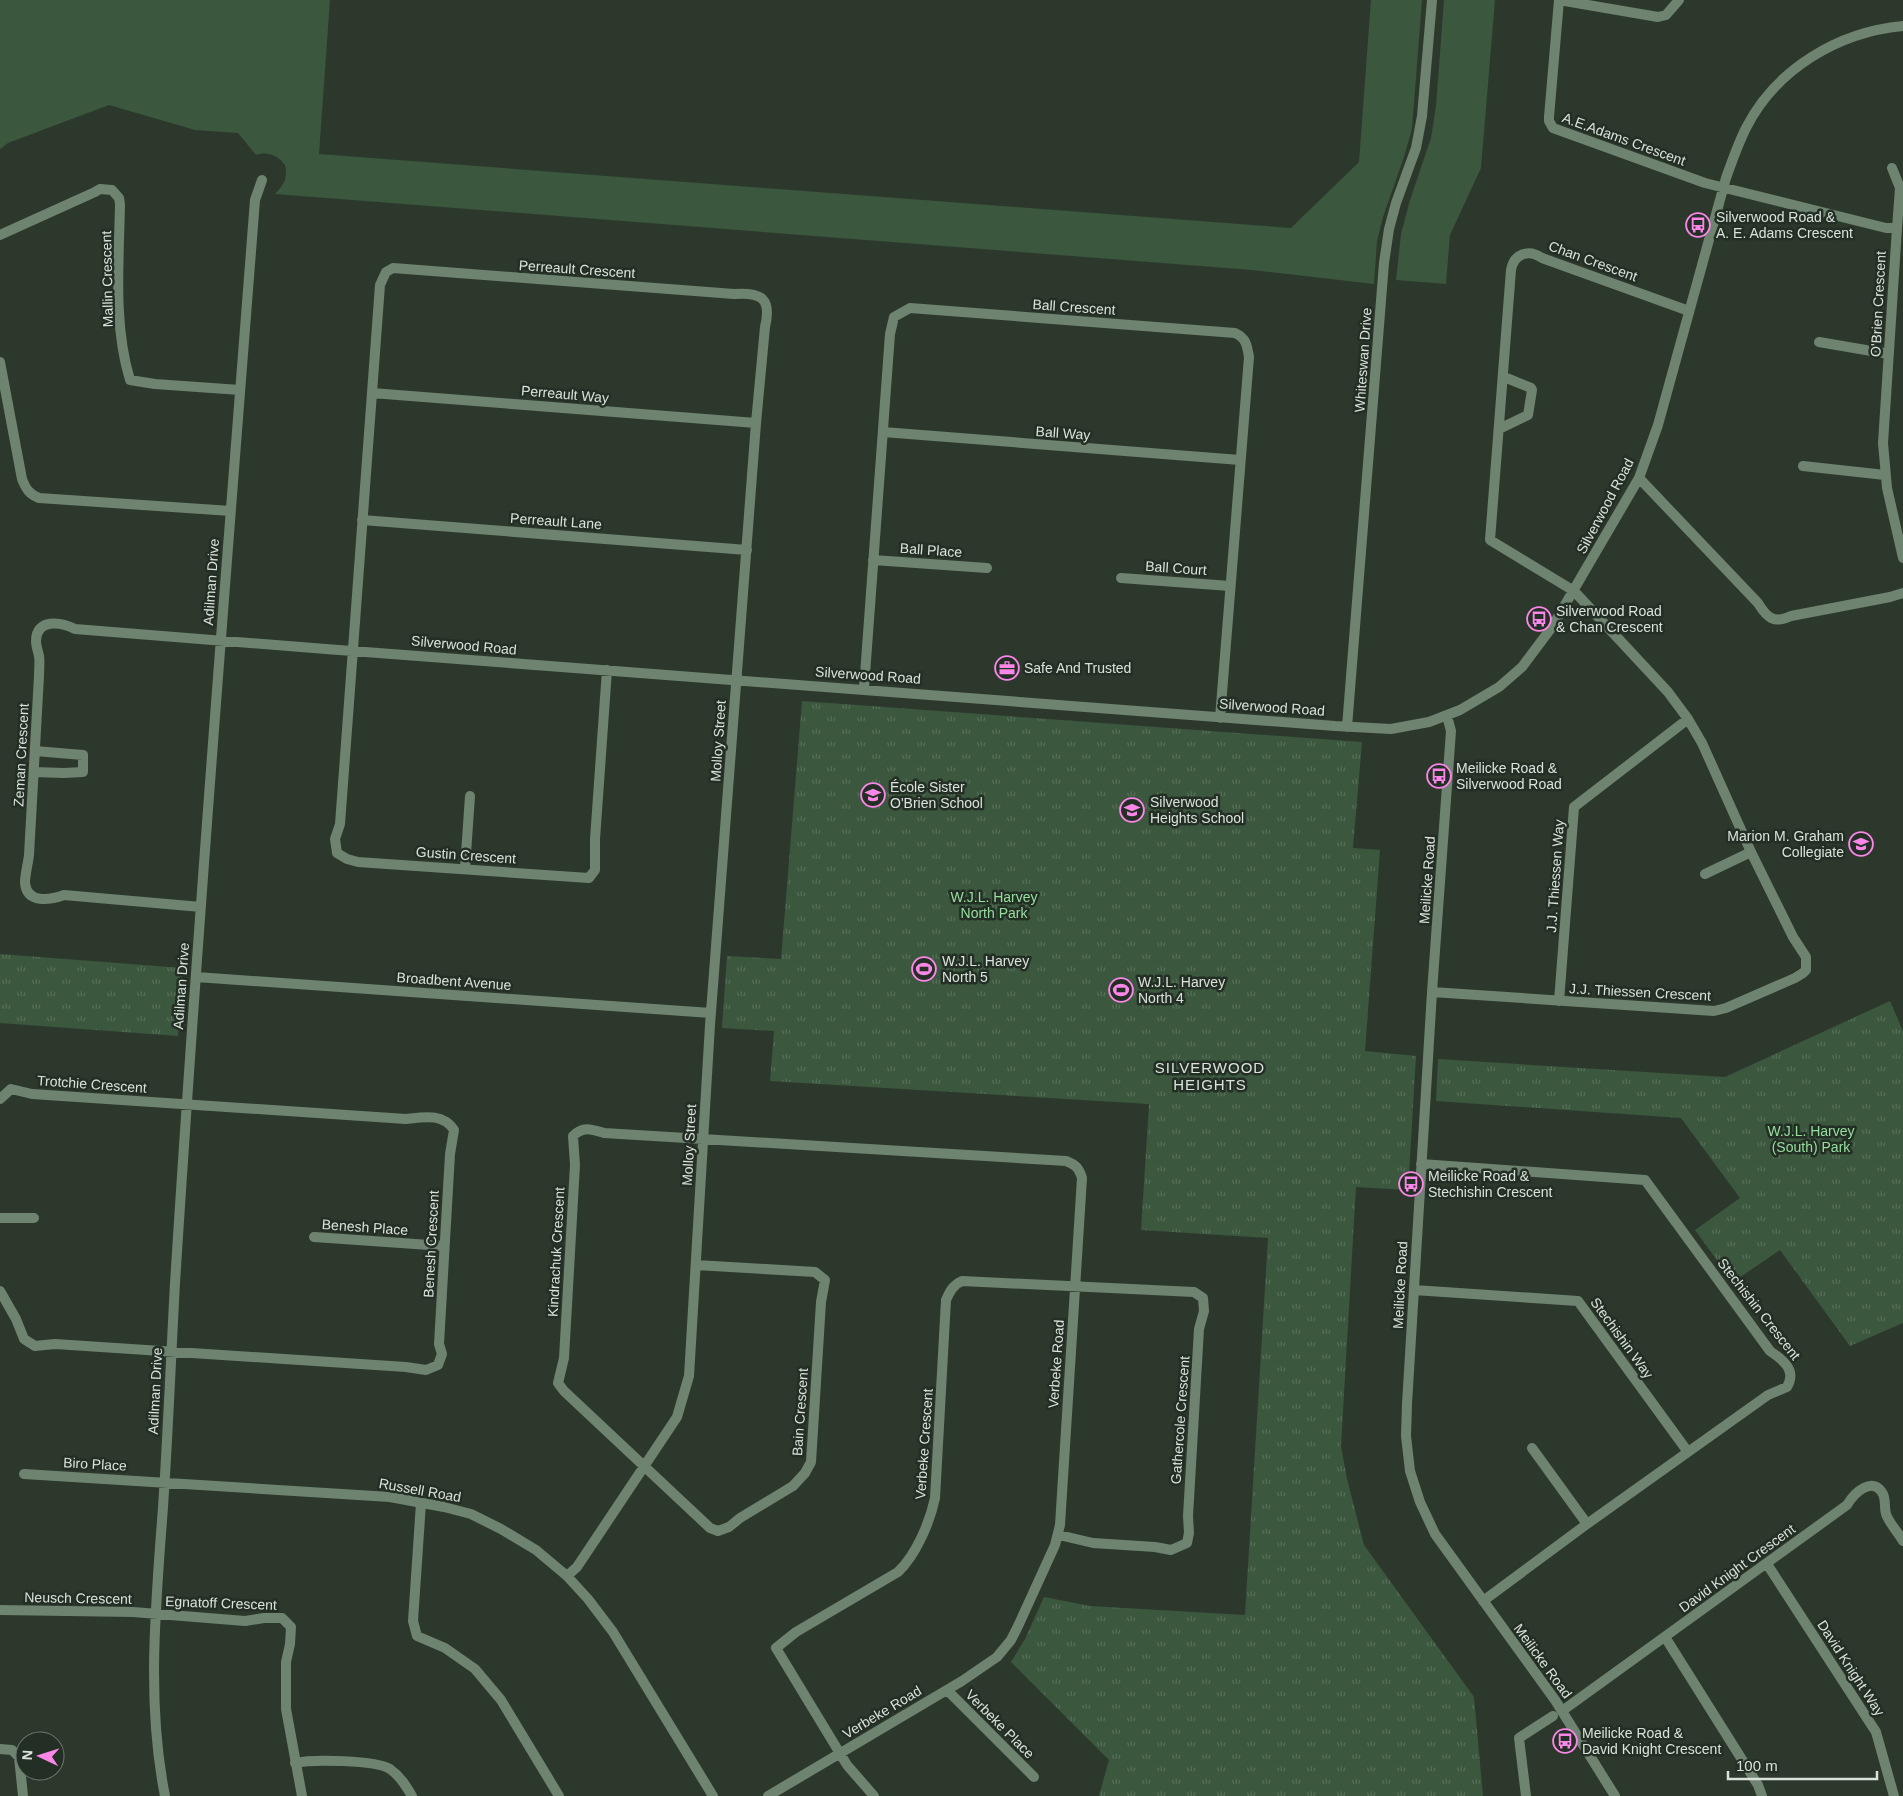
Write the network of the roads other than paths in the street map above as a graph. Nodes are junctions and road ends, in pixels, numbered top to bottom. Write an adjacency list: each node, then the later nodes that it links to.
1 (1432, 0): 42 (street, Whiteswan Drive)
2 (1559, 0): 3 (street); 7 (street, A.E.Adams Crescent)
3 (1679, 0)
4 (1903, 26): 7 (street, Silverwood Road)
5 (1892, 168): 8 (street, O'Brien Crescent)
6 (262, 180): 15 (street, Adilman Drive)
7 (1723, 188): 8 (street); 10 (street, Silverwood Road)
8 (1897, 228): 12 (street, O'Brien Crescent)
9 (0, 235): 15 (street, Mallin Crescent)
10 (1689, 311): 14 (street, Chan Crescent); 23 (street, Silverwood Road)
11 (1819, 342): 12 (street)
12 (1889, 354): 22 (street, O'Brien Crescent)
13 (0, 362): 24 (street)
14 (1504, 377): 18 (street, Chan Crescent); 18 (street)
15 (240, 390): 24 (street, Adilman Drive)
16 (372, 392): 17 (street, Perreault Way); 17 (street, Perreault Crescent); 25 (street, Perreault Crescent)
17 (756, 423): 26 (street, Perreault Crescent)
18 (1500, 430): 32 (street, Chan Crescent)
19 (883, 432): 20 (street, Ball Way); 20 (street, Ball Crescent); 28 (street, Ball Crescent)
20 (1240, 460): 31 (street, Ball Crescent)
21 (1803, 466): 22 (street)
22 (1885, 475): 27 (street, O'Brien Crescent)
23 (1639, 478): 32 (street, Silverwood Road); 33 (street)
24 (231, 511): 34 (street, Adilman Drive)
25 (362, 520): 26 (street, Perreault Lane); 35 (street, Perreault Crescent)
26 (747, 550): 37 (street, Perreault Crescent)
27 (1903, 558)
28 (873, 560): 29 (street, Ball Place); 38 (street, Ball Crescent)
29 (988, 568)
30 (1121, 578): 31 (street, Ball Court)
31 (1230, 586): 40 (street, Ball Crescent)
32 (1574, 591): 39 (street, Silverwood Road); 41 (street, J.J. Thiessen Crescent)
33 (1903, 593)
34 (221, 640): 35 (street, Silverwood Road); 43 (street, Zeman Crescent); 49 (street, Adilman Drive)
35 (353, 650): 36 (street, Silverwood Road); 47 (street, Gustin Crescent)
36 (607, 670): 37 (street, Silverwood Road); 47 (street, Gustin Crescent)
37 (736, 680): 38 (street, Silverwood Road); 53 (street, Molloy Street)
38 (864, 688): 40 (street, Silverwood Road)
39 (1447, 716): 42 (street, Silverwood Road); 51 (street, Meilicke Road)
40 (1220, 718): 42 (street, Silverwood Road)
41 (1688, 719): 46 (street, J.J. Thiessen Crescent); 52 (street, J.J. Thiessen Way)
42 (1347, 727)
43 (35, 751): 44 (street, Zeman Crescent); 44 (street)
44 (34, 772): 49 (street, Zeman Crescent)
45 (470, 796): 47 (street)
46 (1751, 852): 48 (street); 52 (street, J.J. Thiessen Crescent)
47 (465, 868)
48 (1705, 874)
49 (201, 907): 50 (street, Adilman Drive)
50 (196, 977): 53 (street, Broadbent Avenue); 55 (street, Adilman Drive)
51 (1432, 992): 52 (street, J.J. Thiessen Crescent); 57 (street, Meilicke Road)
52 (1559, 1001)
53 (711, 1013): 56 (street, Molloy Street)
54 (0, 1099): 55 (street, Trotchie Crescent)
55 (186, 1105): 61 (street, Benesh Crescent); 66 (street, Adilman Drive)
56 (704, 1139): 62 (street, Molloy Street); 63 (street, Verbeke Road); 69 (street, Kindrachuk Crescent)
57 (1421, 1164): 64 (street, Meilicke Road); 68 (street, Stechishin Crescent)
58 (0, 1218): 59 (street)
59 (34, 1218)
60 (314, 1237): 61 (street, Benesh Place)
61 (444, 1246): 66 (street, Benesh Crescent)
62 (696, 1265): 69 (street, Molloy Street); 69 (street, Bain Crescent)
63 (1075, 1288): 74 (street, Verbeke Road); 74 (street, Gathercole Crescent); 85 (street, Verbeke Crescent)
64 (1414, 1290): 68 (street, Stechishin Way); 78 (street, Meilicke Road)
65 (0, 1291): 66 (street)
66 (171, 1352): 71 (street, Adilman Drive)
67 (1532, 1448): 73 (street)
68 (1688, 1452): 73 (street, Stechishin Crescent)
69 (644, 1465): 77 (street, Molloy Street)
70 (24, 1474): 71 (street, Biro Place)
71 (164, 1482): 72 (street, Russell Road); 80 (street, Adilman Drive)
72 (421, 1503): 77 (street, Russell Road); 92 (street)
73 (1586, 1524): 78 (street, Stechishin Crescent)
74 (1059, 1535): 82 (street, Verbeke Road)
75 (1903, 1541): 76 (street, David Knight Crescent)
76 (1767, 1564): 81 (street, David Knight Crescent); 99 (street, David Knight Way)
77 (567, 1576): 93 (street, Russell Road)
78 (1483, 1600): 83 (street, Meilicke Road)
79 (0, 1610): 80 (street, Neusch Crescent)
80 (156, 1615): 86 (street, Egnatoff Crescent); 89 (street, Adilman Drive)
81 (1665, 1637): 83 (street, David Knight Crescent); 98 (street)
82 (947, 1690): 85 (street, Verbeke Road); 87 (street, Verbeke Place)
83 (1557, 1713): 96 (street, David Knight Crescent); 97 (street, Meilicke Road)
84 (0, 1749): 88 (street)
85 (840, 1754): 94 (street, Verbeke Road); 95 (street)
86 (295, 1763): 90 (street, Egnatoff Crescent); 91 (street)
87 (1034, 1778)
88 (23, 1796)
89 (165, 1796)
90 (302, 1796)
91 (412, 1796)
92 (559, 1796)
93 (713, 1796)
94 (768, 1796)
95 (874, 1796)
96 (1526, 1796)
97 (1615, 1796)
98 (1762, 1796)
99 (1894, 1796)

